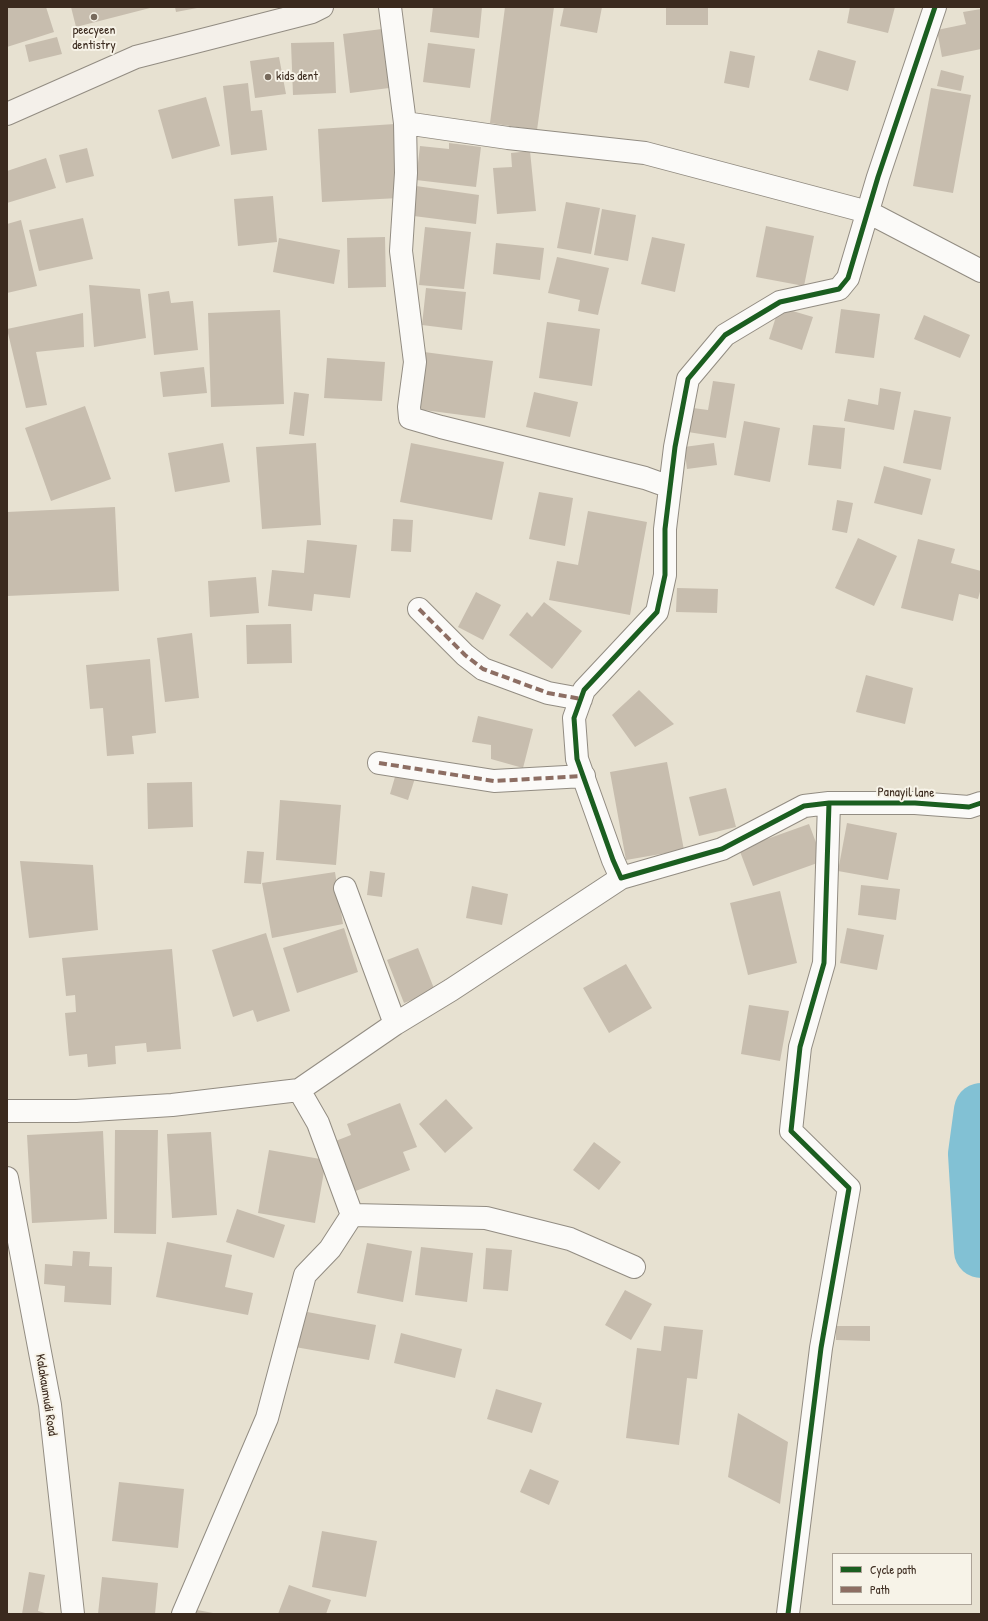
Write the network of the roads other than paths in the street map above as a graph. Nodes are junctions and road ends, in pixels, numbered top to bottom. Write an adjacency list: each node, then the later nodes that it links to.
1 (322, 7): 4 (main road)
2 (390, 7): 5 (street)
3 (935, 7): 6 (street)
4 (7, 114)
5 (405, 123): 6 (street); 8 (street)
6 (868, 212): 7 (street); 8 (street)
7 (981, 271)
8 (670, 487): 10 (street)
9 (419, 609): 10 (street)
10 (581, 698): 12 (street)
11 (379, 763): 12 (street)
12 (584, 776): 15 (street)
13 (981, 803): 14 (street, Panayil lane)
14 (829, 804): 15 (street, Panayil lane); 25 (street)
15 (621, 878): 17 (street, Panayil lane)
16 (345, 888): 17 (street)
17 (395, 1024): 18 (street, Panayil lane)
18 (299, 1090): 19 (street); 21 (street)
19 (7, 1111)
20 (7, 1178): 23 (street, Kalakaumudi Road)
21 (352, 1215): 22 (street); 24 (street)
22 (634, 1267)
23 (73, 1614)
24 (183, 1614)
25 (788, 1614)

